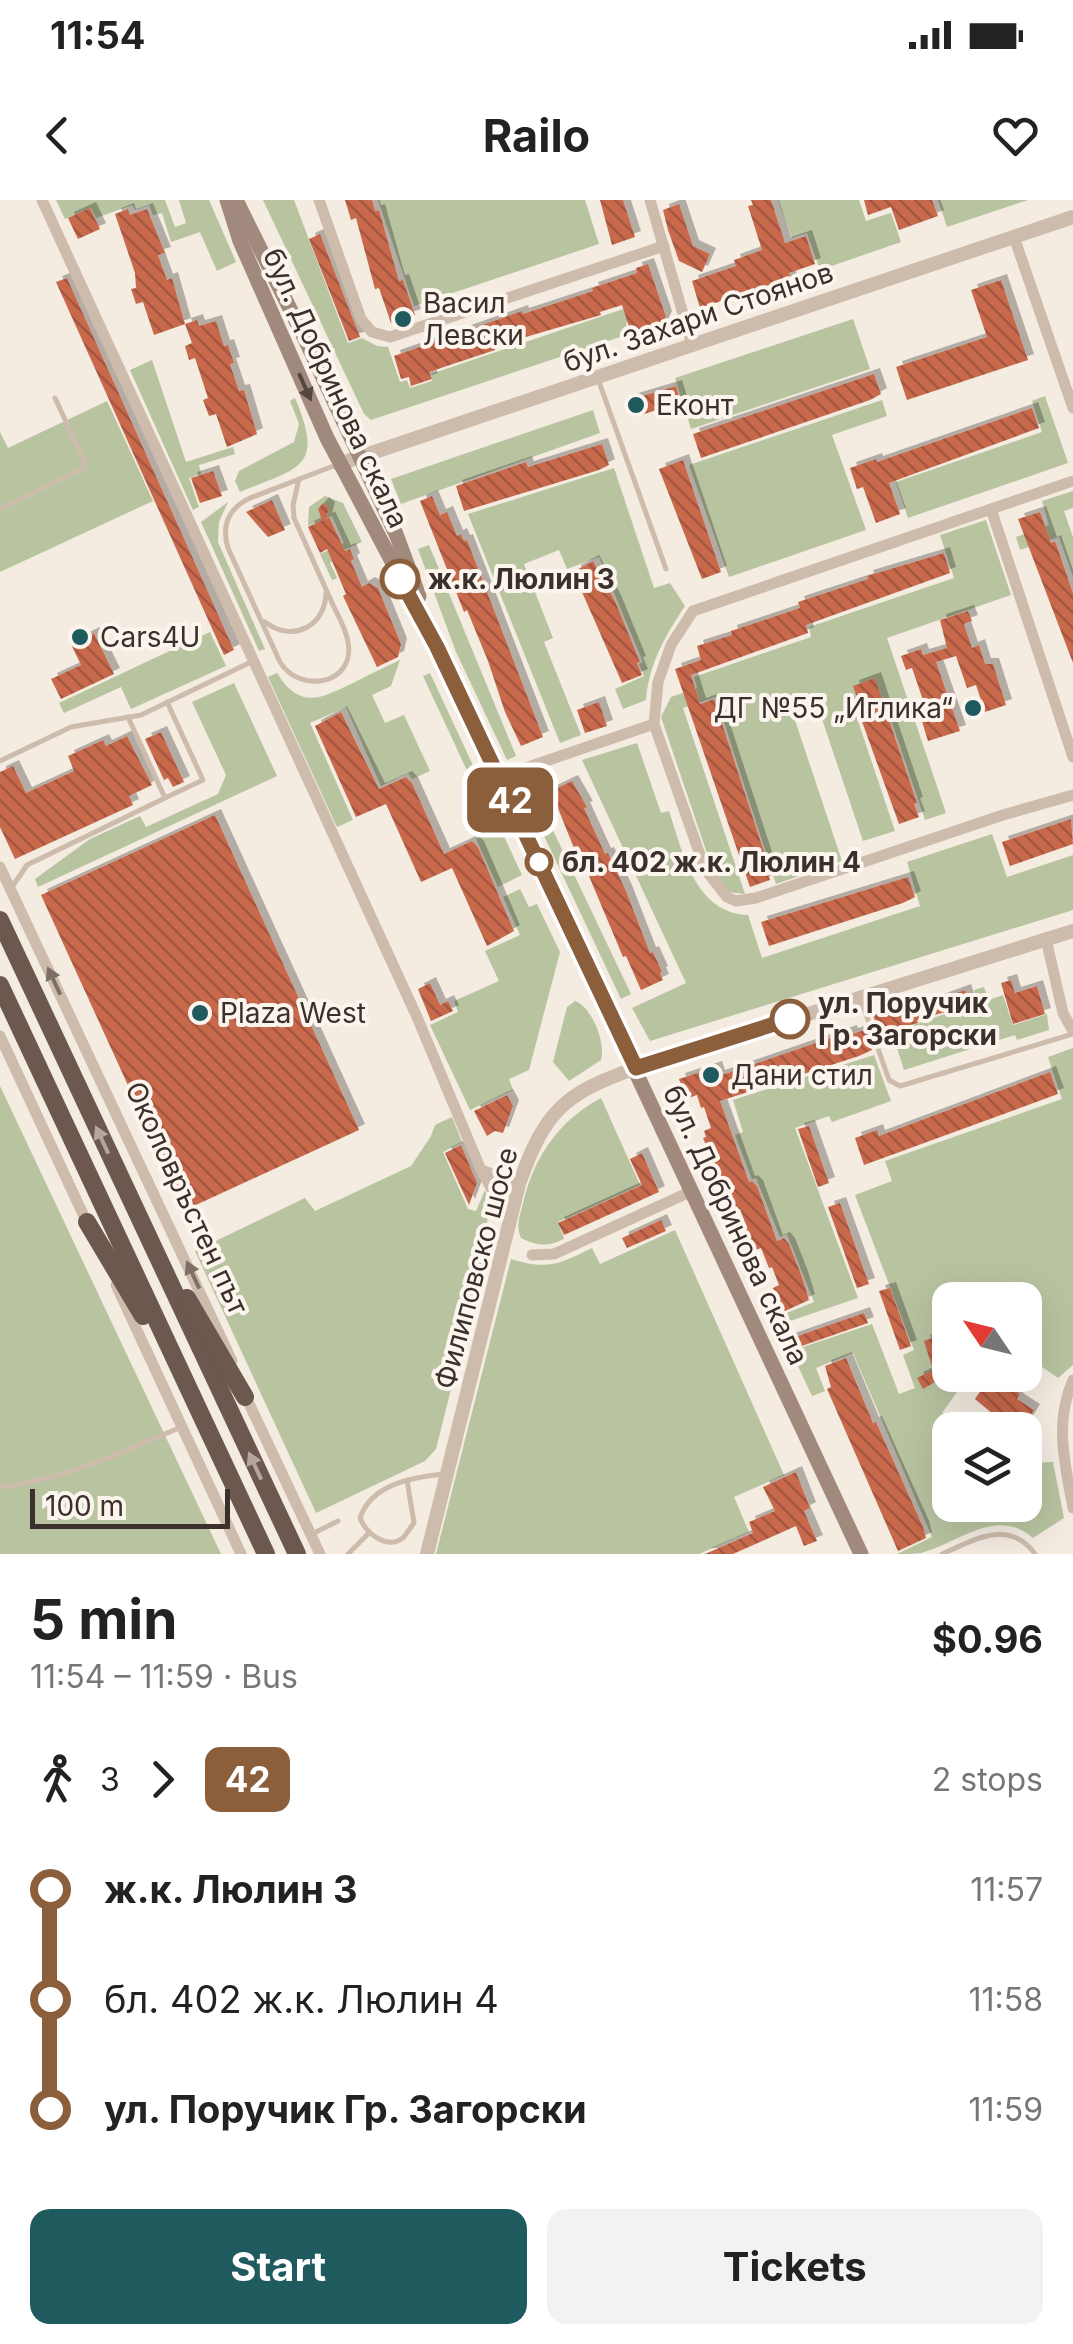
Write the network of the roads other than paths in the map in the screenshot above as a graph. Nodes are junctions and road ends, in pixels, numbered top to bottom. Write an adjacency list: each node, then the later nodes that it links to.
1 (42, 200): 23 (street)
2 (228, 200): 14 (main road, бул. Добринова скала, one-way to 14)
3 (236, 200): 13 (main road, бул. Добринова скала)
4 (319, 200): 8 (street)
5 (650, 200): 8 (street)
6 (1073, 217): 7 (street, бул. Захари Стоянов)
7 (1014, 237): 9 (street, бул. Захари Стоянов); 12 (street)
8 (664, 246): 9 (street)
9 (692, 345): 10 (street, бул. Захари Стоянов)
10 (598, 377): 13 (street, бул. Захари Стоянов); 19 (lane)
11 (56, 398): 17 (lane)
12 (1073, 408)
13 (360, 457): 14 (street, бул. Захари Стоянов); 22 (main road, бул. Добринова скала)
14 (339, 464): 15 (lane); 22 (main road, бул. Добринова скала)
15 (300, 479): 20 (lane); 21 (lane)
16 (1073, 481): 18 (street)
17 (0, 508)
18 (991, 510): 26 (street); 27 (street)
19 (666, 570)
20 (323, 582): 21 (lane); 21 (lane)
21 (257, 612)
22 (437, 647): 29 (main road, бул. Добринова скала)
23 (254, 661): 24 (lane); 42 (street)
24 (167, 702): 25 (lane); 31 (lane)
25 (128, 717): 28 (lane); 31 (lane)
26 (654, 724): 29 (street); 30 (street)
27 (1073, 757)
28 (0, 761)
29 (499, 778): 41 (main road, бул. Добринова скала)
30 (1073, 795)
31 (165, 798): 33 (lane)
32 (0, 867): 33 (street, Околовръстен път)
33 (10, 889): 50 (street, Околовръстен път, one-way to 33)
34 (0, 920): 45 (highway, Околовръстен път, one-way to 34)
35 (1073, 930): 36 (street, Филиповско шосе)
36 (1046, 939): 38 (street, Филиповско шосе); 39 (street)
37 (0, 985): 51 (highway)
38 (860, 997): 39 (lane); 41 (street, Филиповско шосе)
39 (1073, 1033)
40 (0, 1036): 47 (street)
41 (636, 1068): 43 (street, Филиповско шосе); 44 (main road, бул. Добринова скала)
42 (481, 1170): 43 (street); 46 (street)
43 (519, 1184): 46 (street, Филиповско шосе)
44 (692, 1190): 48 (street); 68 (main road, бул. Добринова скала)
45 (130, 1201): 50 (highway); 64 (highway, Околовръстен път, one-way to 45)
46 (514, 1208): 53 (street, Филиповско шосе)
47 (87, 1222): 51 (highway); 52 (street)
48 (532, 1254)
49 (1073, 1380): 57 (street)
50 (245, 1396): 61 (street, Околовръстен път)
51 (201, 1414): 63 (highway)
52 (182, 1427): 55 (lane); 62 (street)
53 (448, 1474): 54 (lane); 67 (street, Филиповско шосе)
54 (406, 1480): 56 (lane); 60 (lane)
55 (0, 1487)
56 (364, 1508): 58 (lane); 60 (lane)
57 (1073, 1508)
58 (352, 1513)
59 (338, 1521): 61 (lane)
60 (369, 1533): 66 (lane)
61 (311, 1535): 65 (street, Околовръстен път)
62 (241, 1554)
63 (266, 1554)
64 (297, 1554)
65 (320, 1554)
66 (348, 1554)
67 (427, 1554)
68 (861, 1554)
69 (942, 1554): 70 (lane)
70 (1035, 1554)

